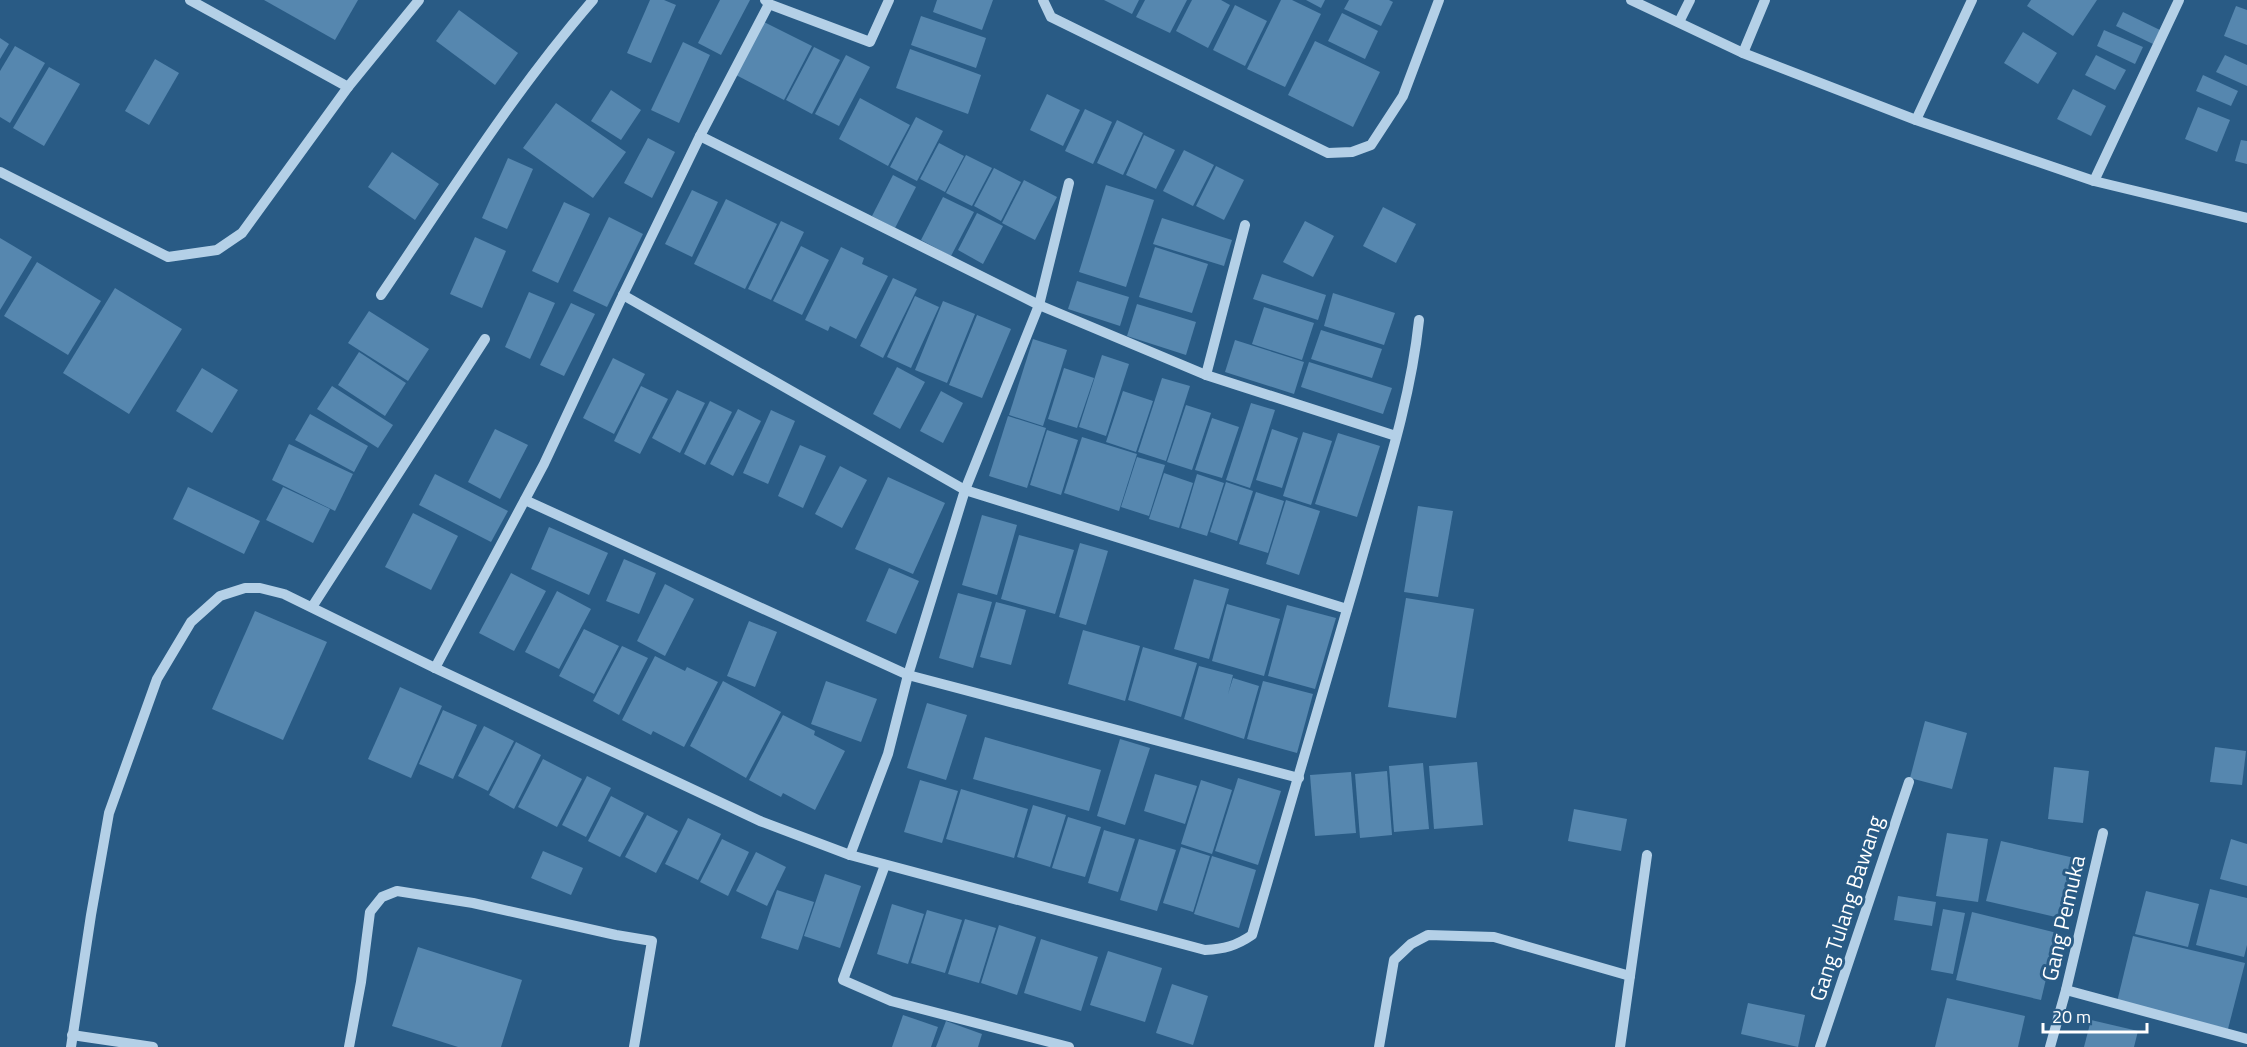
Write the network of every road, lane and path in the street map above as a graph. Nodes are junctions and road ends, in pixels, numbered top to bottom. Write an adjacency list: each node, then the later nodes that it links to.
1 (190, 0): 15 (street)
2 (419, 0): 15 (street)
3 (593, 0): 23 (street)
4 (889, 0): 12 (street)
5 (1043, 0): 6 (street)
6 (1438, 0)
7 (1631, 0): 13 (street)
8 (1689, 0): 13 (street)
9 (1765, 0): 14 (street)
10 (1972, 0): 16 (street)
11 (2179, 0): 19 (street)
12 (767, 2): 17 (street)
13 (1679, 22): 14 (street)
14 (1743, 53): 16 (street)
15 (348, 87): 18 (street)
16 (1916, 120): 19 (street)
17 (700, 136): 24 (street); 25 (street)
18 (0, 172)
19 (2094, 181): 21 (street)
20 (1069, 183): 25 (street)
21 (2247, 218)
22 (1245, 225): 28 (street)
23 (381, 295)
24 (623, 295): 30 (street); 31 (street)
25 (1039, 305): 28 (street); 30 (street)
26 (1419, 320): 29 (street)
27 (485, 339): 32 (street)
28 (1206, 375): 29 (street)
29 (1396, 436): 33 (street)
30 (965, 490): 33 (street); 35 (street)
31 (525, 500): 34 (street); 35 (street)
32 (312, 607): 34 (street); 45 (street)
33 (1347, 609): 36 (street)
34 (435, 668): 39 (street)
35 (908, 675): 36 (street); 39 (street)
36 (1299, 778): 41 (street)
37 (1909, 782): 53 (street, Gang Tulang Bawang)
38 (2103, 832): 43 (street, Gang Pemuka)
39 (850, 855): 41 (street)
40 (1647, 855): 42 (street)
41 (885, 865): 50 (street)
42 (1630, 976): 51 (street); 52 (street)
43 (2066, 990): 44 (street); 54 (street, Gang Pemuka)
44 (2247, 1039)
45 (71, 1041): 46 (street)
46 (126, 1045): 47 (street)
47 (153, 1047)
48 (349, 1047): 49 (street)
49 (634, 1047)
50 (1069, 1047)
51 (1379, 1047)
52 (1620, 1047)
53 (1820, 1047)
54 (2050, 1047)

